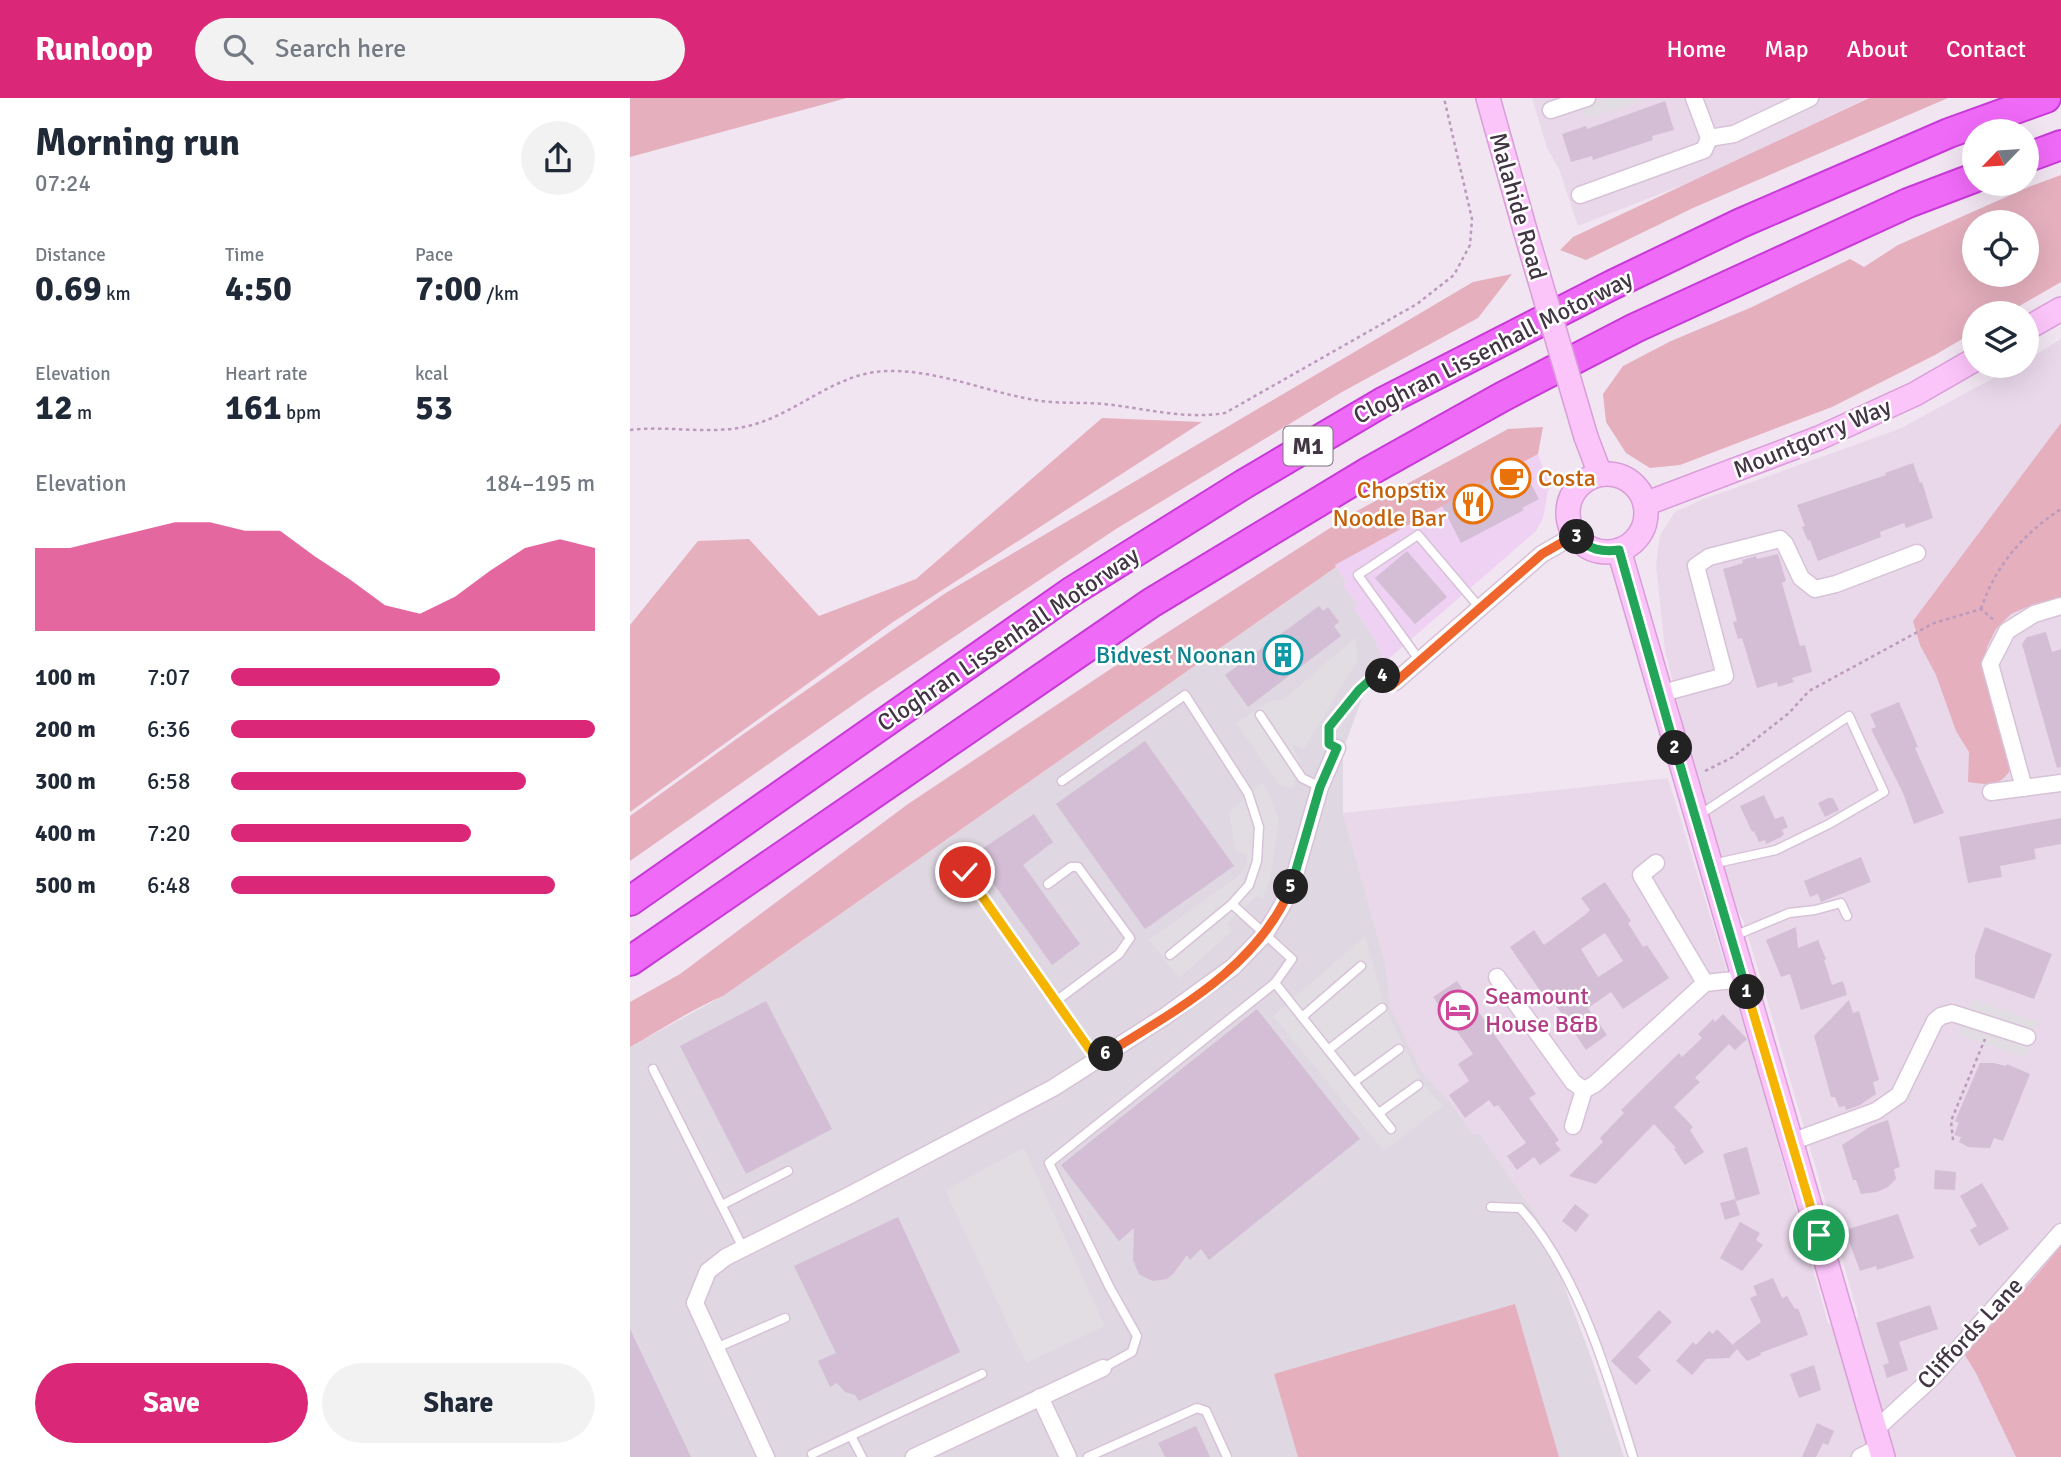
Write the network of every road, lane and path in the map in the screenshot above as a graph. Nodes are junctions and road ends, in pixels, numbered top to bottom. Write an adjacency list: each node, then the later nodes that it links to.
1 (1444, 98): 17 (path)
2 (1488, 98): 18 (main road, Malahide Road, bridge)
3 (1587, 98): 8 (street)
4 (1695, 98): 9 (street)
5 (1810, 98): 7 (street)
6 (2046, 98): 44 (highway, Cloghran Lissenhall Motorway / M1)
7 (1776, 105): 9 (street)
8 (1551, 110)
9 (1709, 138): 13 (street)
10 (2061, 145): 11 (highway)
11 (2039, 153)
12 (1962, 183): 50 (highway, Cloghran Lissenhall Motorway / M1)
13 (1580, 195)
14 (2061, 309): 15 (main road)
15 (2039, 322)
16 (1962, 367): 19 (main road, Mountgorry Way)
17 (630, 430)
18 (1600, 474): 19 (main road); 21 (main road)
19 (1645, 505): 22 (main road)
20 (2061, 509): 26 (path)
21 (1575, 535): 22 (main road); 25 (street)
22 (1619, 550): 30 (main road)
23 (1917, 553): 30 (street)
24 (2061, 606): 27 (street)
25 (1480, 608): 28 (street); 28 (lane)
26 (1981, 609): 27 (path); 33 (path)
27 (2007, 631): 37 (street)
28 (1420, 661): 29 (street)
29 (1395, 682): 32 (path)
30 (1659, 694): 33 (main road)
31 (1260, 715): 36 (lane)
32 (1337, 748): 36 (street)
33 (1684, 779): 39 (main road)
34 (1062, 782): 45 (lane)
35 (2061, 783): 37 (street)
36 (1320, 787): 47 (street)
37 (2024, 788): 38 (street)
38 (1991, 792)
39 (1694, 811): 41 (main road); 41 (lane)
40 (1656, 863): 54 (street)
41 (1710, 865): 48 (main road)
42 (965, 872): 56 (lane)
43 (1048, 884): 56 (lane)
44 (630, 901)
45 (1232, 904): 47 (lane); 49 (lane)
46 (1847, 916): 48 (lane)
47 (1265, 934): 55 (lane); 63 (street)
48 (1731, 937): 53 (main road)
49 (1170, 955)
50 (630, 961)
51 (1361, 965): 58 (lane)
52 (1497, 977): 67 (street)
53 (1744, 979): 54 (street); 72 (main road)
54 (1705, 983): 67 (street)
55 (1275, 984): 58 (lane); 80 (lane)
56 (1056, 1001): 63 (lane)
57 (1382, 1008): 62 (lane)
58 (1302, 1017): 62 (lane)
59 (1990, 1025): 60 (street); 71 (path); 72 (street)
60 (2027, 1037)
61 (1399, 1048): 65 (lane)
62 (1328, 1050): 65 (lane)
63 (1097, 1060): 77 (street)
64 (653, 1069): 74 (lane)
65 (1354, 1082): 68 (lane)
66 (1418, 1084): 68 (lane)
67 (1584, 1090): 69 (street)
68 (1379, 1113): 70 (lane)
69 (1573, 1126)
70 (1391, 1129)
71 (1954, 1140)
72 (1791, 1142): 84 (main road)
73 (789, 1171): 74 (lane)
74 (722, 1205): 77 (lane)
75 (1491, 1207): 92 (lane)
76 (2061, 1232): 84 (street, Cliffords Lane)
77 (743, 1248): 79 (street)
78 (785, 1318): 79 (lane)
79 (716, 1348): 86 (street)
80 (1103, 1368): 82 (street)
81 (982, 1374): 83 (lane)
82 (1040, 1397): 88 (street); 89 (street)
83 (851, 1436): 85 (lane); 87 (lane)
84 (1874, 1448)
85 (812, 1454)
86 (766, 1457)
87 (862, 1457)
88 (914, 1457)
89 (1068, 1457)
90 (1088, 1457): 91 (lane)
91 (1227, 1457)
92 (1633, 1457)

